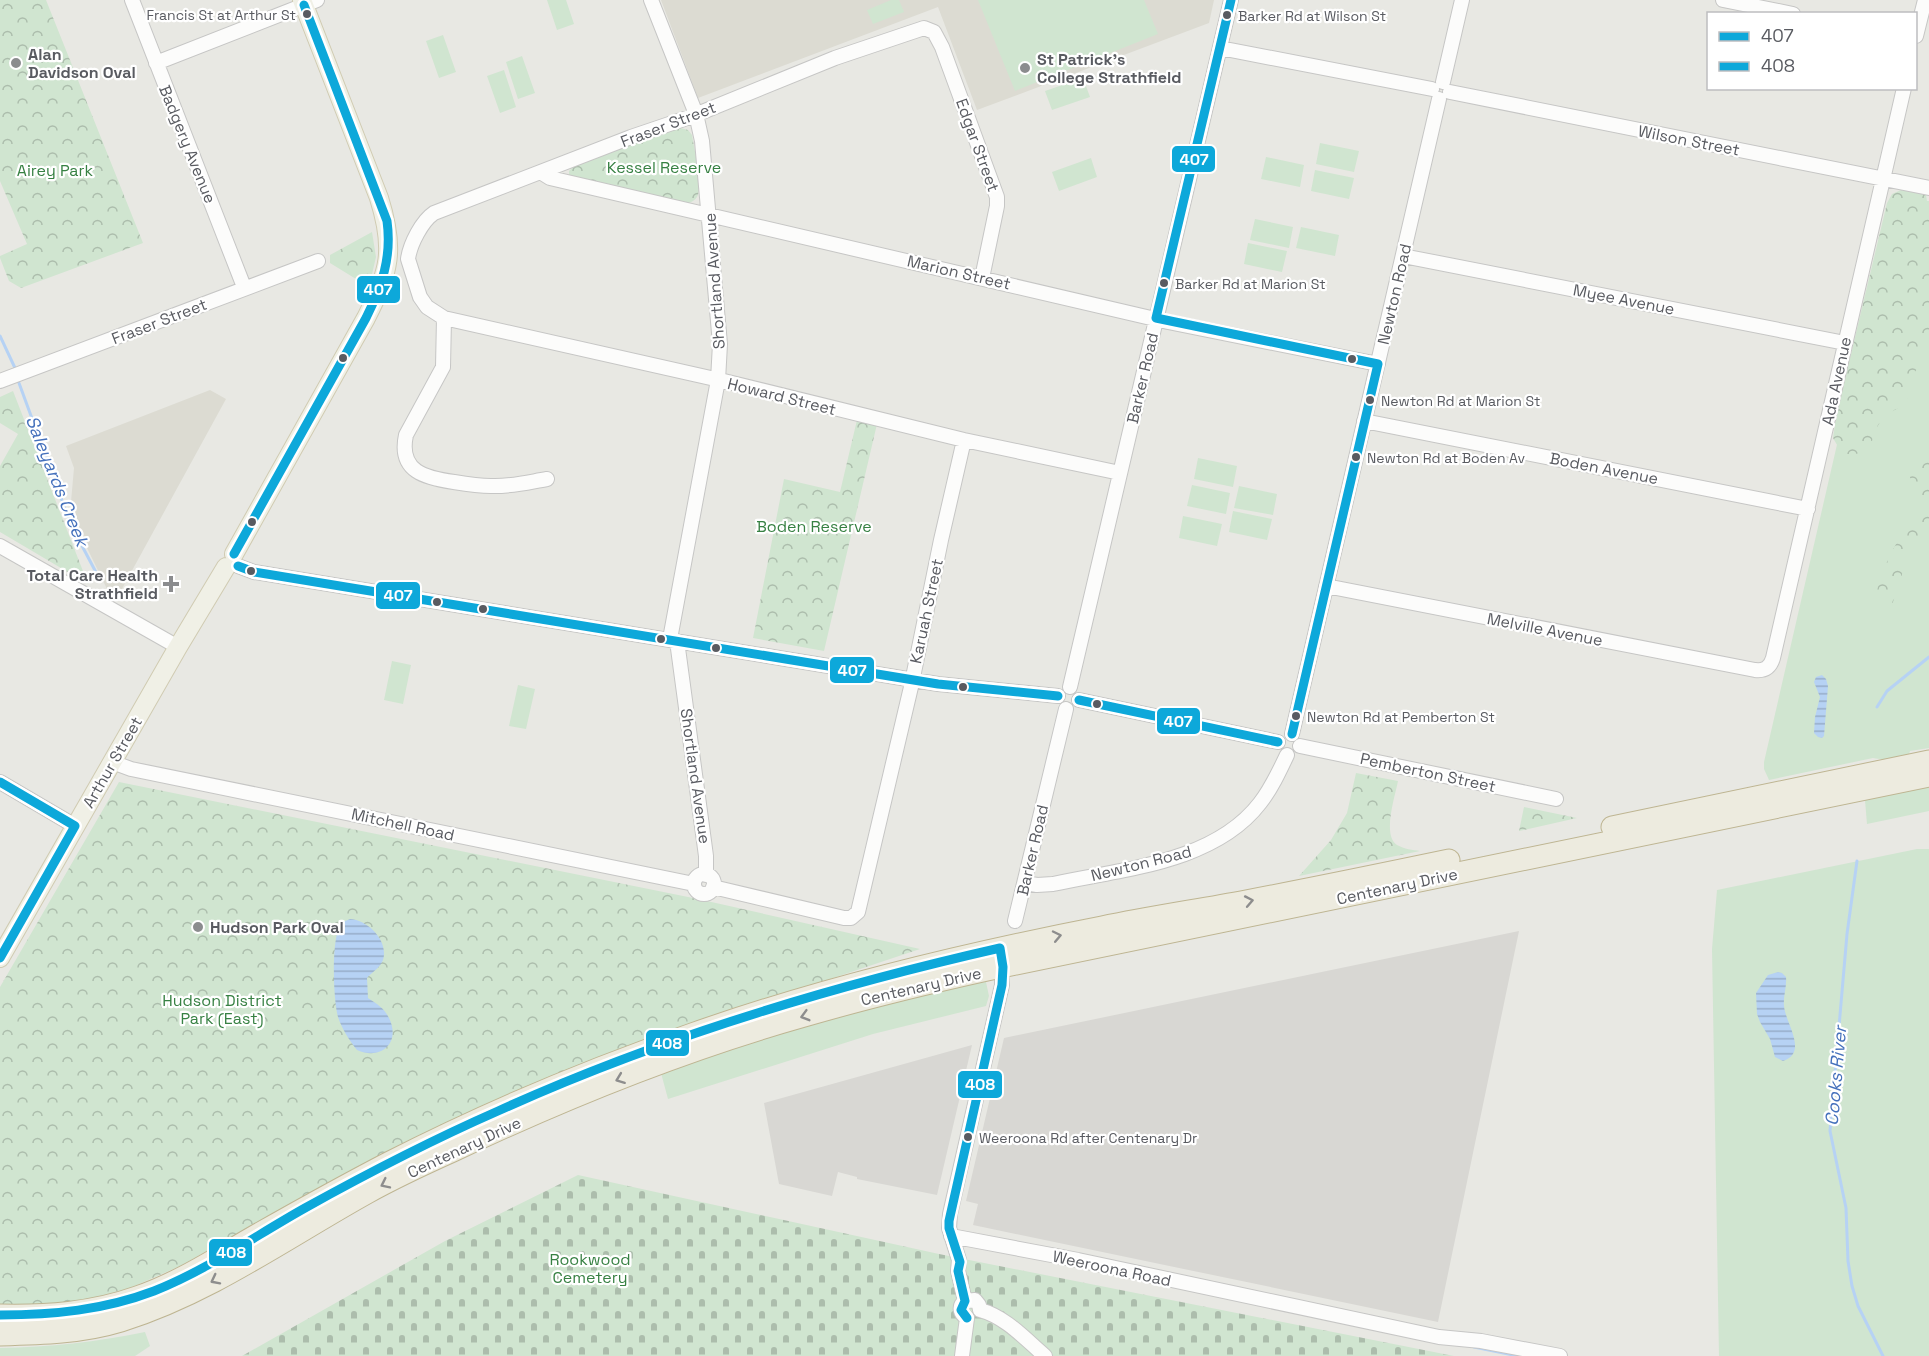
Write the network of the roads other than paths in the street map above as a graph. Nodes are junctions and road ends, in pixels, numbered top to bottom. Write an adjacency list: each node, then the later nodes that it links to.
1 (132, 0): 12 (street, Badgery Avenue)
2 (651, 0): 15 (street, Shortland Avenue)
3 (1231, 0): 11 (street, Barker Road)
4 (1462, 0): 14 (street, Newton Road)
5 (1723, 0): 8 (street)
6 (1925, 0): 10 (street)
7 (308, 2): 12 (street); 36 (main road, Arthur Street)
8 (1783, 12)
9 (919, 29): 15 (street, Fraser Street); 22 (street, Edgar Street)
10 (1917, 33)
11 (1220, 48): 14 (street, Wilson Street); 25 (street, Barker Road)
12 (156, 63): 23 (street, Badgery Avenue)
13 (1904, 90): 17 (street, Ada Avenue)
14 (1441, 91): 17 (street, Wilson Street); 20 (street, Newton Road)
15 (696, 114): 16 (street, Fraser Street); 19 (street, Shortland Avenue)
16 (542, 173): 19 (street, Marion Street); 24 (street, Fraser Street)
17 (1884, 178): 18 (street, Wilson Street); 26 (street, Ada Avenue)
18 (1929, 188)
19 (710, 215): 22 (street, Marion Street); 28 (street, Shortland Avenue)
20 (1402, 256): 26 (street, Myee Avenue); 27 (street, Newton Road)
21 (318, 261): 23 (street, Fraser Street)
22 (982, 278): 25 (street, Marion Street)
23 (244, 287): 29 (street, Fraser Street)
24 (444, 318): 28 (street, Howard Street); 33 (street)
25 (1156, 318): 27 (street, Marion Street); 32 (street, Barker Road)
26 (1845, 343): 34 (street, Ada Avenue)
27 (1378, 364): 30 (street, Newton Road)
28 (718, 380): 31 (street, Howard Street); 38 (street, Shortland Avenue)
29 (0, 381)
30 (1364, 421): 34 (street, Boden Avenue); 37 (street, Newton Road)
31 (964, 440): 32 (street, Howard Street); 41 (street, Karuah Street)
32 (1120, 474): 42 (street, Barker Road)
33 (547, 479)
34 (1808, 509): 40 (street, Ada Avenue)
35 (0, 546): 39 (street)
36 (233, 562): 38 (street); 39 (main road, Arthur Street)
37 (1326, 586): 40 (street, Melville Avenue); 46 (street, Newton Road)
38 (674, 640): 41 (street); 56 (street, Shortland Avenue)
39 (178, 647): 50 (main road, Arthur Street)
40 (1763, 670)
41 (912, 680): 43 (street); 56 (street, Karuah Street)
42 (1070, 687): 43 (street); 44 (street)
43 (1058, 696): 45 (street)
44 (1079, 700): 45 (street); 47 (street)
45 (1066, 709): 57 (street, Barker Road)
46 (1296, 740): 47 (street); 48 (street); 54 (street, Pemberton Street)
47 (1278, 742): 48 (street)
48 (1287, 755): 57 (street, Newton Road)
49 (1929, 761): 52 (highway, Centenary Drive)
50 (112, 762): 55 (main road, Arthur Street); 56 (street, Mitchell Road)
51 (1929, 776): 52 (highway, Centenary Drive)
52 (1881, 779): 60 (highway, Centenary Drive)
53 (0, 782): 55 (street)
54 (1556, 799)
55 (75, 826): 59 (main road, Arthur Street)
56 (710, 881)
57 (1025, 883): 58 (street, Barker Road)
58 (1015, 921)
59 (0, 958)
60 (1002, 958): 61 (street); 63 (highway, Centenary Drive); 64 (highway, Centenary Drive, one-way to 64)
61 (951, 1236): 62 (street); 67 (street, Weeroona Road)
62 (972, 1303): 65 (street); 66 (street)
63 (0, 1316)
64 (0, 1335)
65 (962, 1356)
66 (1045, 1356)
67 (1560, 1356)

